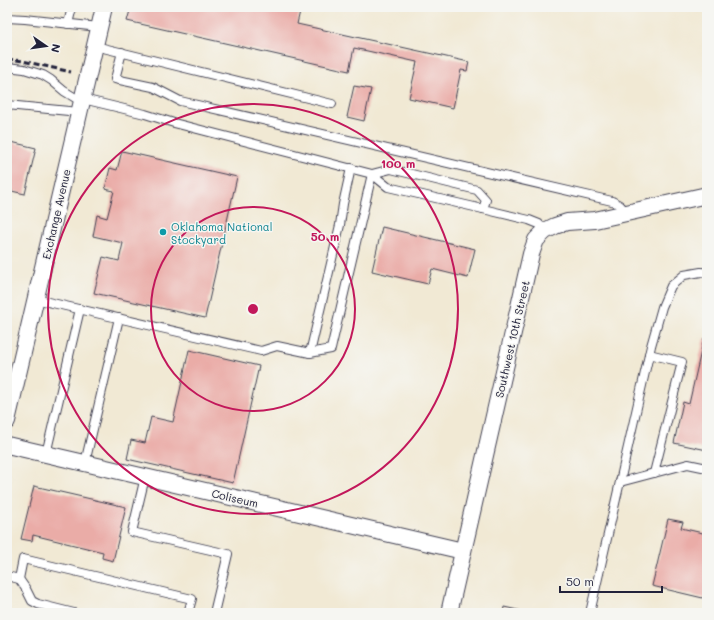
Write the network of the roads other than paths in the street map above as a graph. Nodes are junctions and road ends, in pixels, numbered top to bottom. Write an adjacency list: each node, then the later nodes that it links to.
1 (72, 7): 4 (lane)
2 (104, 7): 5 (street, Exchange Avenue)
3 (7, 18): 4 (lane)
4 (68, 24): 5 (lane)
5 (99, 27): 6 (street, Exchange Avenue)
6 (95, 46): 7 (lane); 9 (street, Exchange Avenue)
7 (122, 52): 10 (lane); 16 (lane)
8 (7, 67): 9 (lane)
9 (81, 104): 11 (lane); 12 (lane); 19 (street, Exchange Avenue)
10 (332, 104)
11 (7, 105)
12 (351, 168): 13 (lane); 22 (lane)
13 (372, 174): 15 (lane); 15 (lane); 22 (lane)
14 (707, 195): 16 (street)
15 (484, 209): 17 (lane)
16 (625, 214): 17 (street)
17 (545, 231): 32 (street, Southwest 10th Street)
18 (707, 273): 23 (lane)
19 (35, 299): 20 (lane); 24 (street, Exchange Avenue)
20 (80, 309): 21 (lane); 26 (lane)
21 (119, 318): 22 (lane); 27 (lane)
22 (310, 353)
23 (649, 354): 29 (lane); 31 (lane)
24 (7, 421)
25 (7, 445): 26 (street, Coliseum)
26 (46, 454): 27 (street, Coliseum)
27 (85, 463): 30 (street, Coliseum)
28 (707, 468): 29 (lane)
29 (654, 473): 31 (lane)
30 (145, 477): 32 (street, Coliseum); 37 (lane)
31 (620, 482): 39 (lane)
32 (463, 551): 38 (street, Southwest 10th Street)
33 (7, 576): 34 (lane)
34 (18, 579): 35 (lane); 36 (lane)
35 (74, 613)
36 (188, 613)
37 (214, 613)
38 (449, 613)
39 (590, 613)

